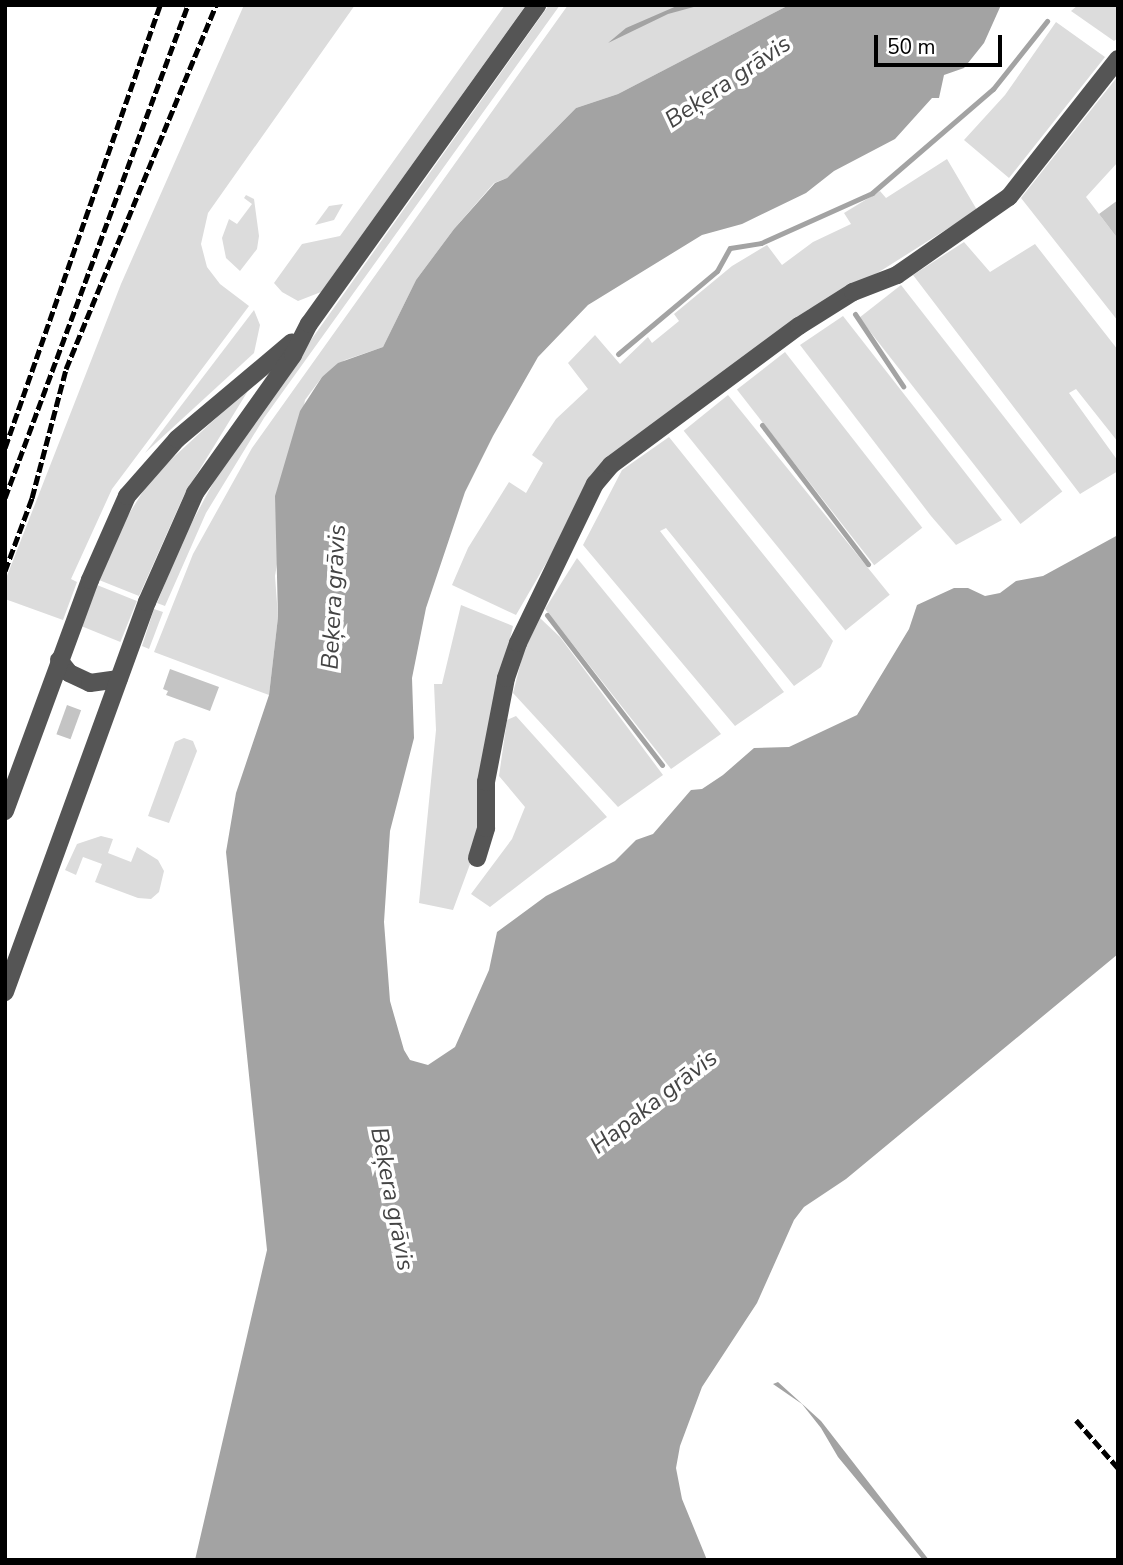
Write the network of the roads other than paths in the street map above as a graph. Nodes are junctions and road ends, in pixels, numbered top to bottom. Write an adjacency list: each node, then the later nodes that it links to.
1 (537, 5): 3 (street)
2 (1118, 59): 7 (street)
3 (309, 324): 4 (street); 5 (street)
4 (59, 660): 5 (street); 6 (street)
5 (119, 679): 8 (street)
6 (5, 811)
7 (477, 858)
8 (5, 992)

